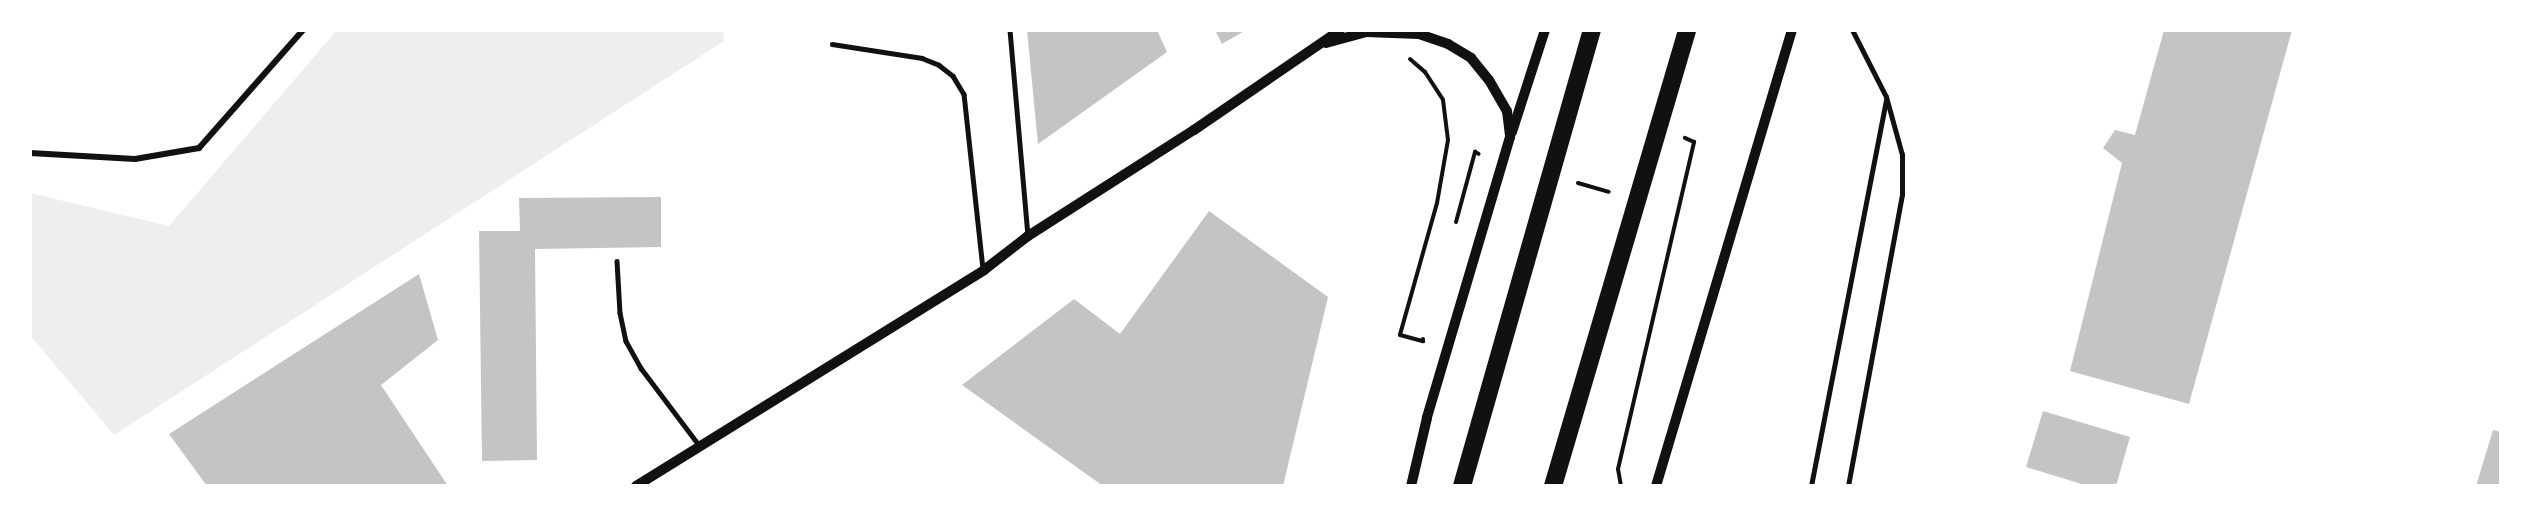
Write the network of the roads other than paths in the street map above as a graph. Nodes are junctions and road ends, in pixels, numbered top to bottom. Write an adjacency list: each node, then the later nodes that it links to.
1 (303, 30): 13 (street)
2 (1010, 30): 14 (lane)
3 (1340, 30): 10 (street)
4 (1545, 30): 12 (street)
5 (1592, 30): 20 (highway)
6 (1687, 30): 21 (highway)
7 (1792, 30): 22 (street)
8 (1852, 30): 11 (lane)
9 (832, 44): 16 (lane)
10 (1320, 45): 12 (street); 14 (street)
11 (1886, 97): 23 (lane); 24 (lane)
12 (1510, 137): 19 (street)
13 (30, 153)
14 (1028, 236): 16 (street)
15 (617, 261): 17 (lane)
16 (984, 270): 17 (street)
17 (699, 445): 18 (street)
18 (636, 486)
19 (1411, 486)
20 (1462, 486)
21 (1553, 486)
22 (1656, 486)
23 (1811, 486)
24 (1848, 486)

